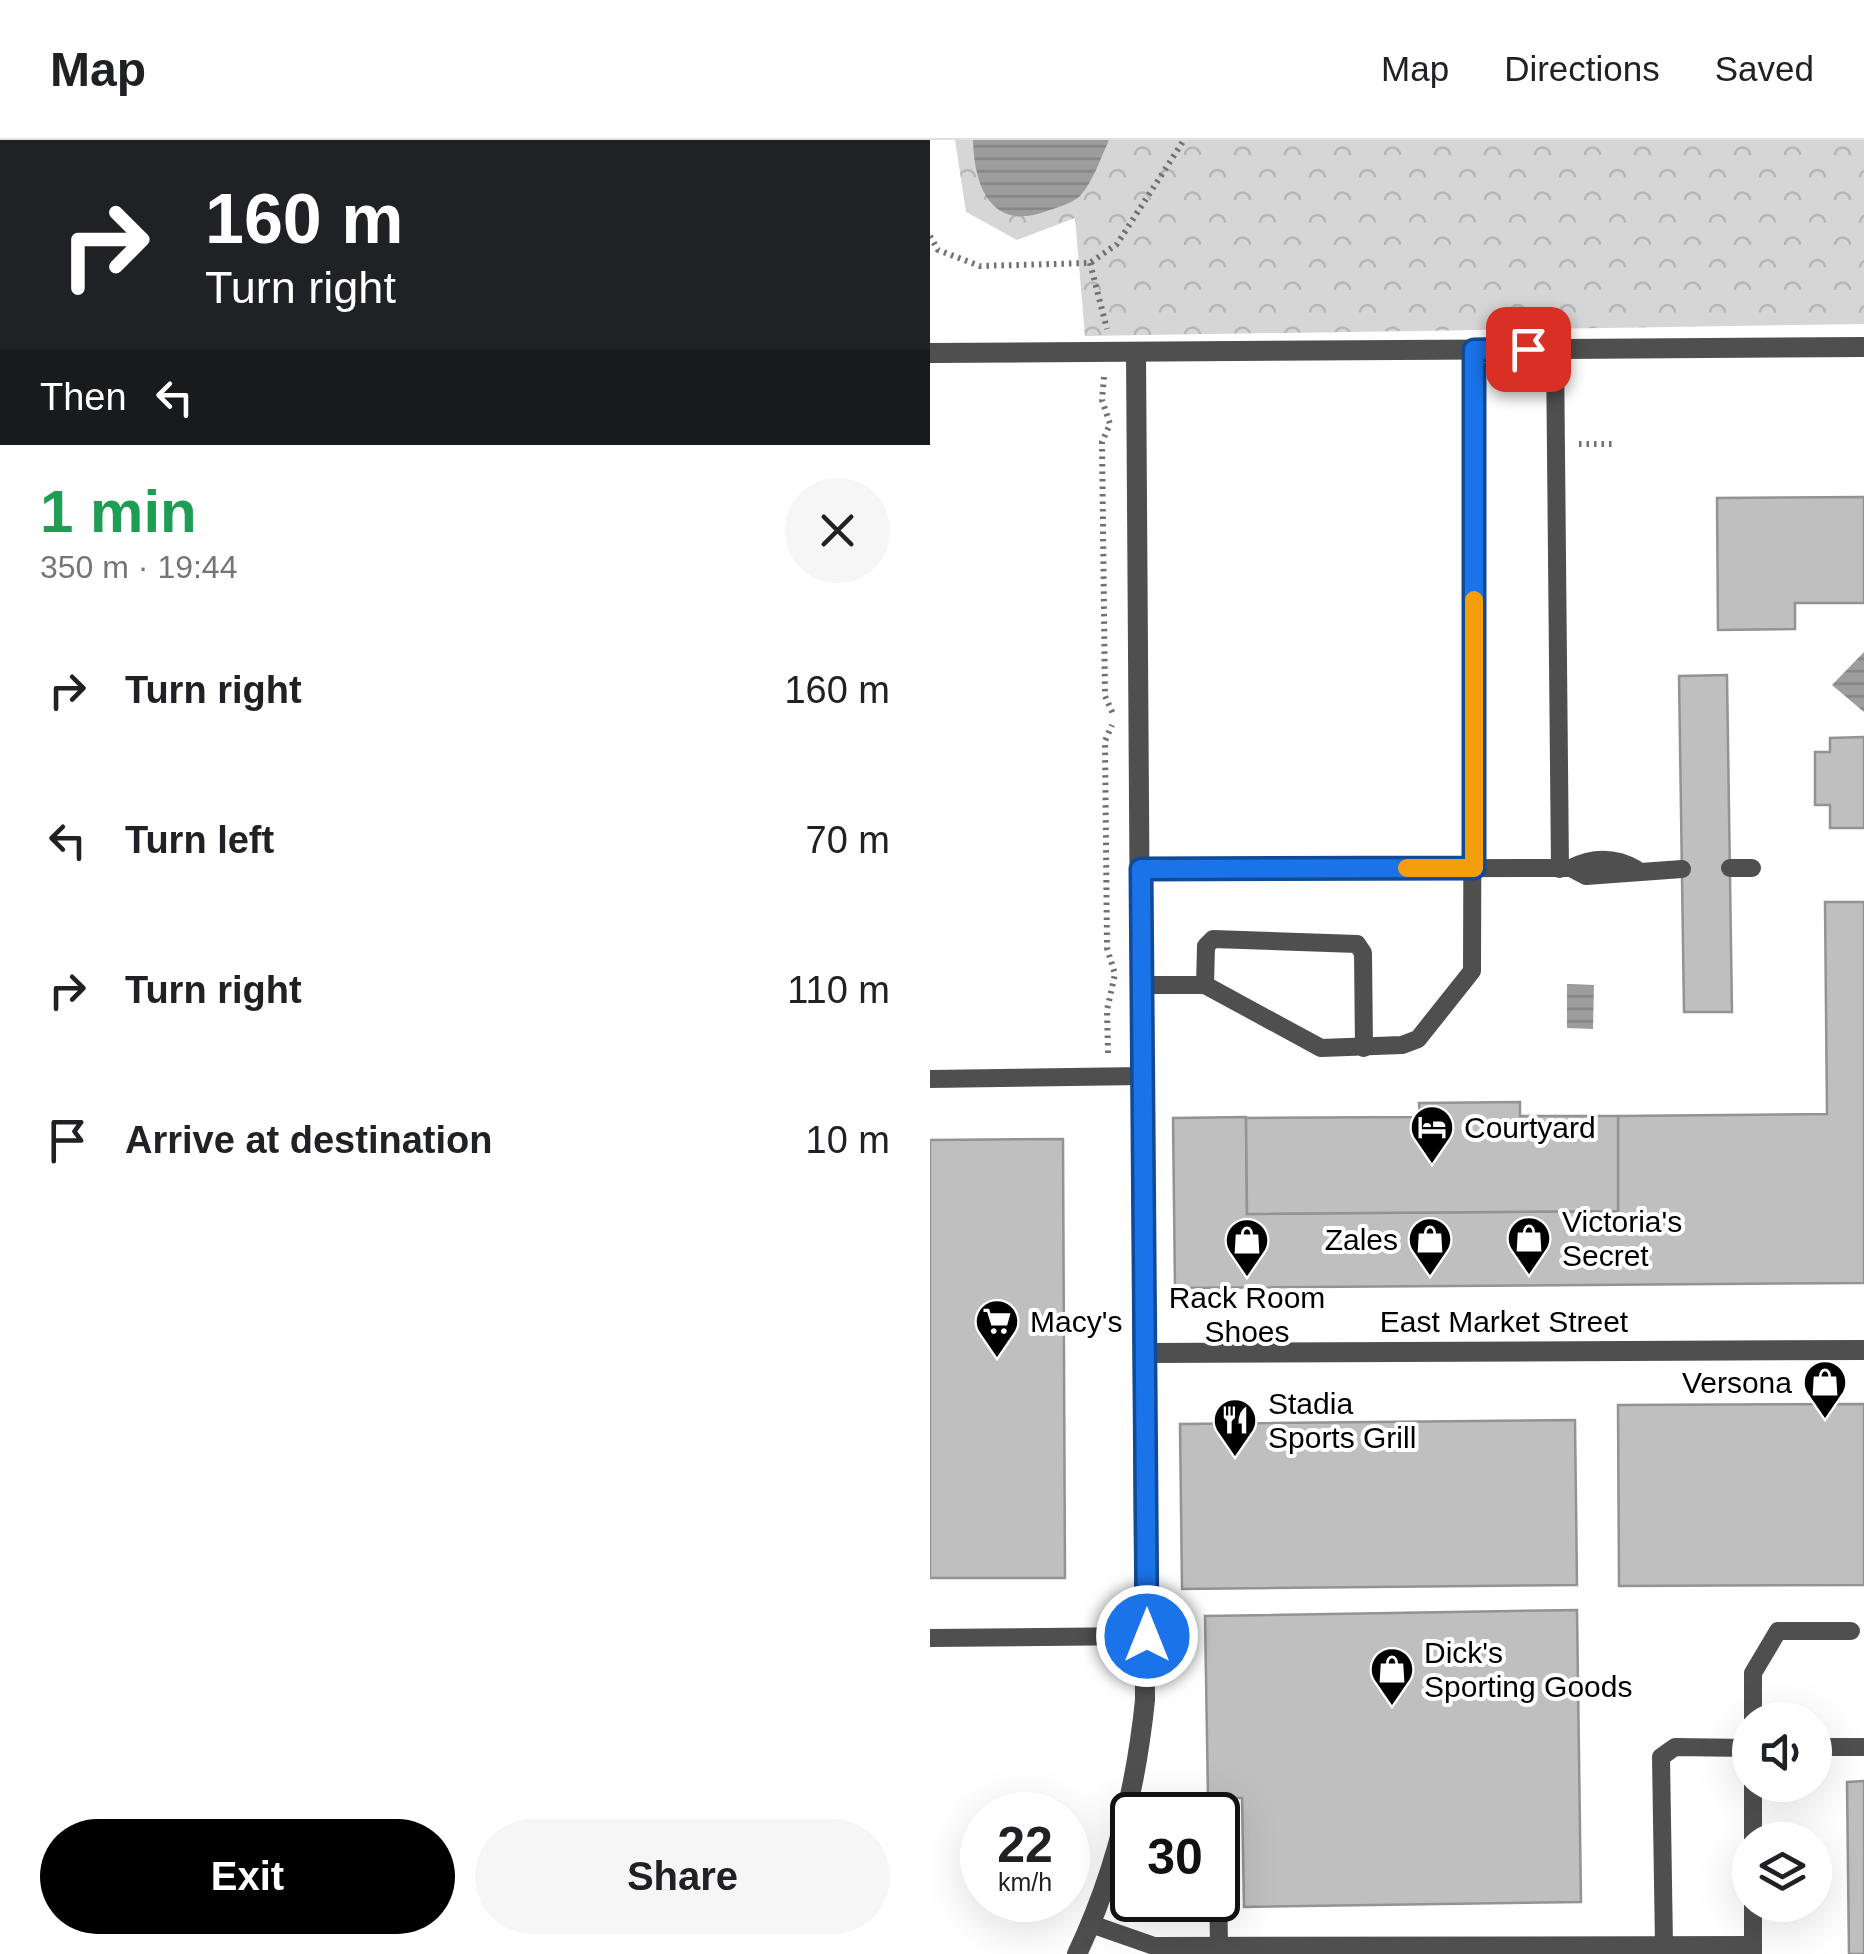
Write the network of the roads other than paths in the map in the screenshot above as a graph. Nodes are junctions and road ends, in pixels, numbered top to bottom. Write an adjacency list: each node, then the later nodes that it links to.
1 (1864, 347): 2 (street)
2 (1555, 349): 3 (street); 7 (lane)
3 (1474, 350): 4 (street); 6 (lane)
4 (1136, 352): 5 (street); 10 (street)
5 (930, 353)
6 (1474, 868): 7 (lane); 10 (lane); 14 (lane)
7 (1566, 868): 11 (lane)
8 (1730, 868): 9 (lane)
9 (1752, 868)
10 (1141, 869): 12 (street)
11 (1682, 869)
12 (1142, 985): 13 (lane); 15 (street)
13 (1206, 985): 14 (lane); 14 (lane)
14 (1364, 1048)
15 (1143, 1076): 16 (lane); 18 (street)
16 (930, 1079)
17 (1864, 1350): 18 (street, East Market Street)
18 (1145, 1353): 20 (street)
19 (1850, 1631): 22 (lane)
20 (1147, 1636): 21 (lane); 28 (street)
21 (930, 1638)
22 (1753, 1702)
23 (1864, 1747): 25 (lane)
24 (1732, 1748): 30 (lane)
25 (1832, 1748)
26 (1219, 1922): 29 (lane)
27 (1753, 1922): 31 (lane)
28 (1091, 1924): 29 (lane); 32 (street)
29 (1219, 1946): 30 (lane)
30 (1664, 1946): 31 (lane)
31 (1753, 1950)
32 (1077, 1954)

